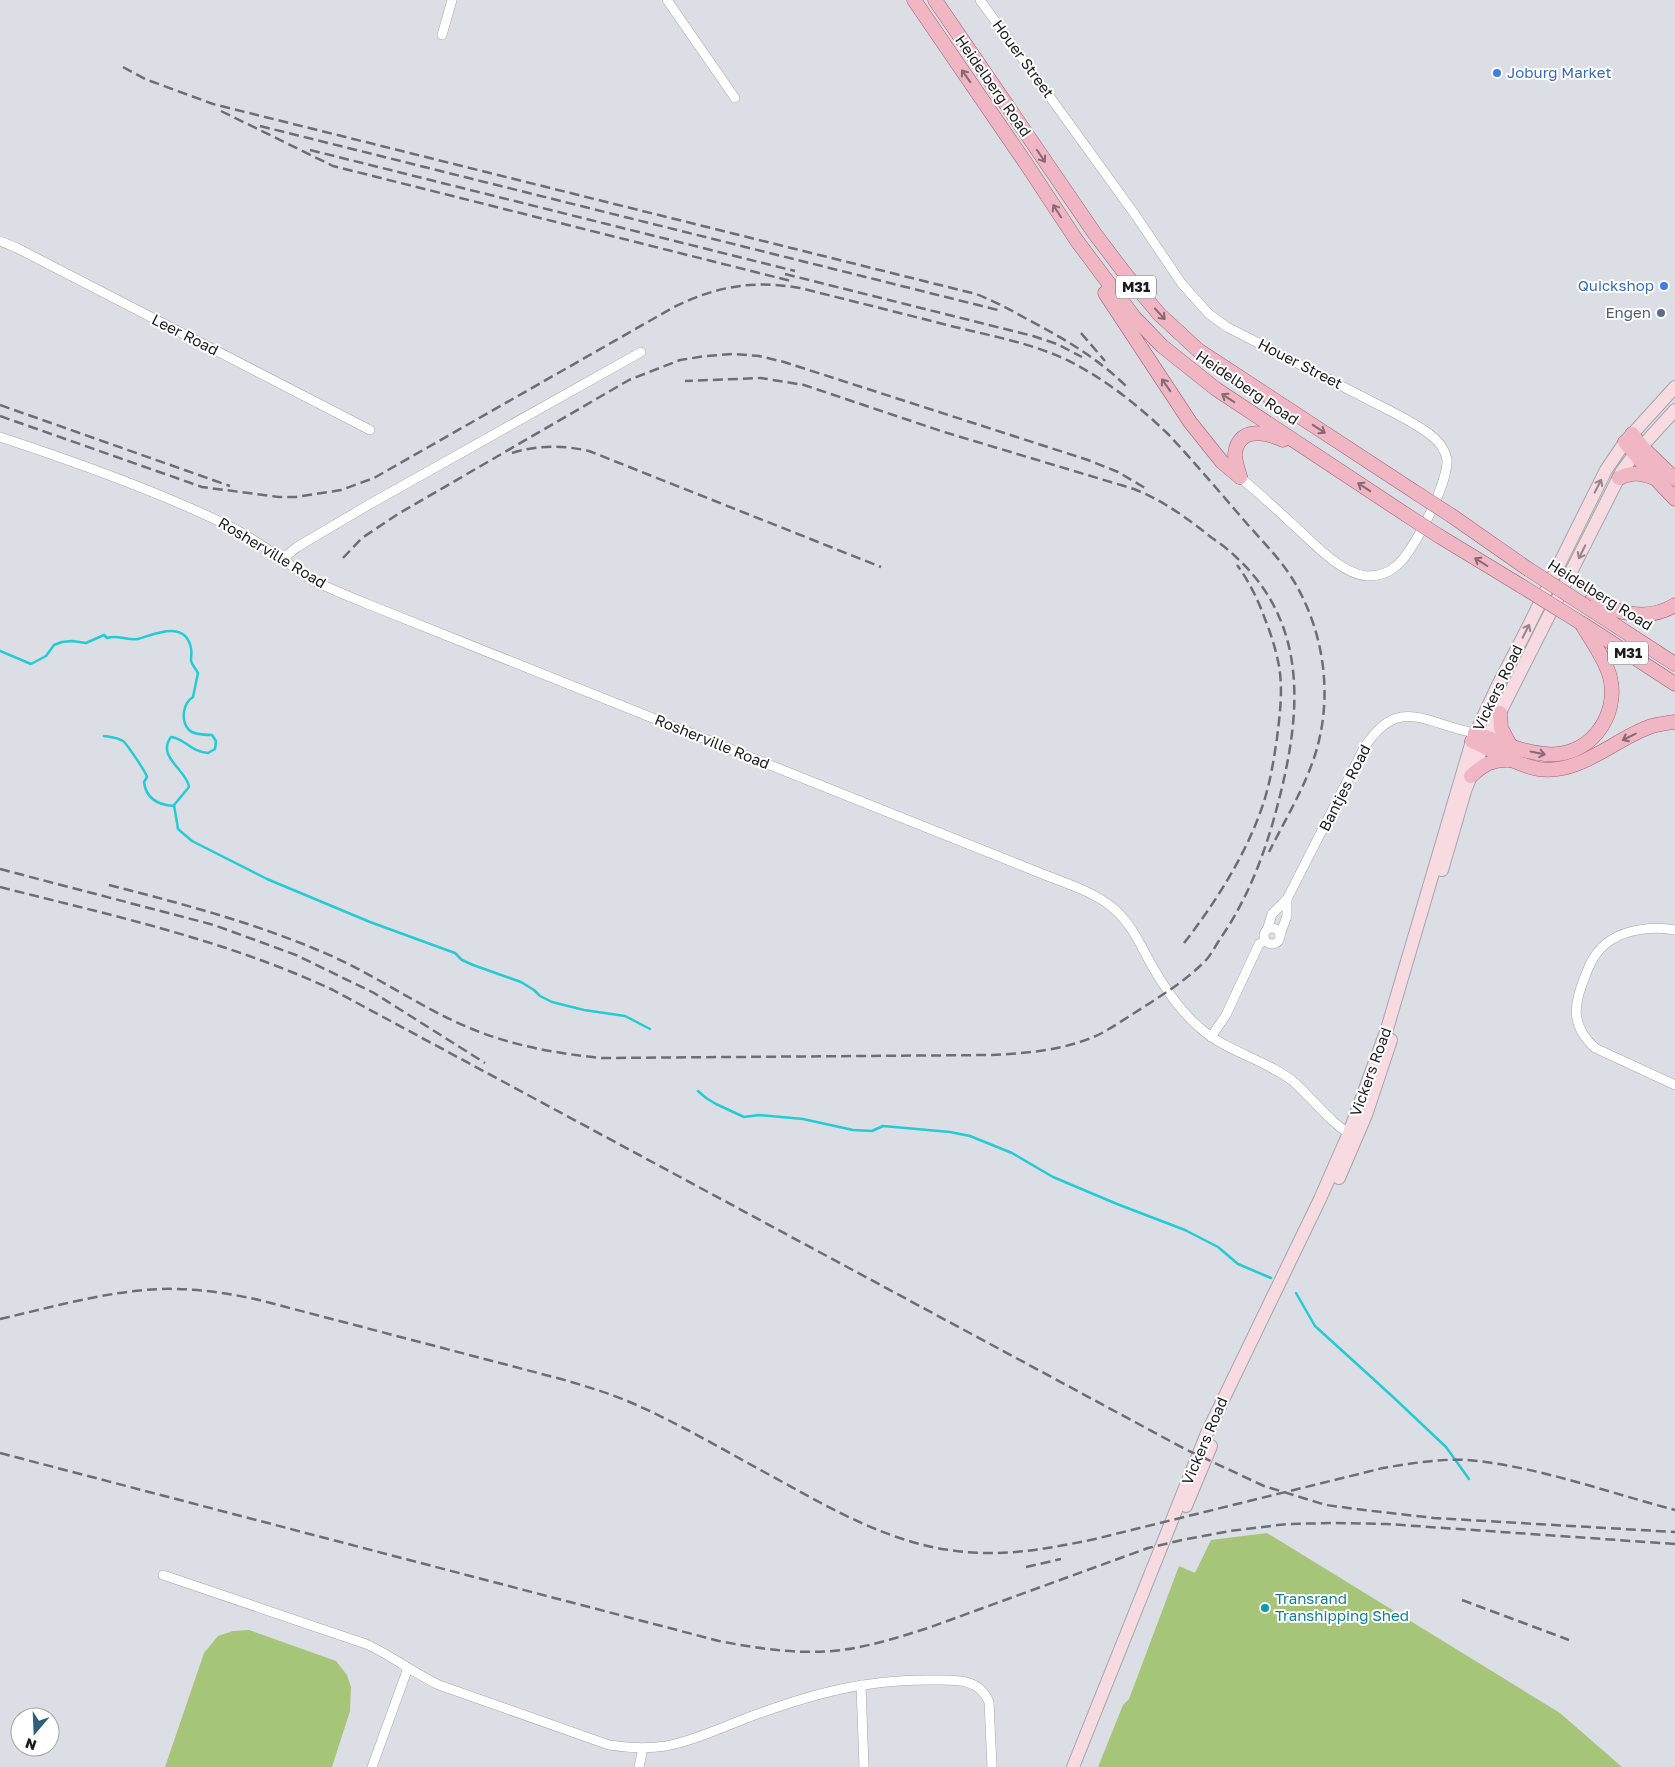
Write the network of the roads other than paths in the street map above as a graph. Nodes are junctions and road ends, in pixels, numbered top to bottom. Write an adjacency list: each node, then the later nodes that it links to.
1 (452, 0): 6 (street)
2 (667, 0): 7 (street)
3 (914, 0): 9 (main road, Heidelberg Road / M31, one-way to 3)
4 (935, 0): 24 (main road, Heidelberg Road / M31, one-way to 24, bridge)
5 (980, 0): 18 (street, Houer Street)
6 (442, 35)
7 (736, 98)
8 (0, 241): 13 (street, Leer Road)
9 (1077, 241): 17 (main road, Heidelberg Road / M31, one-way to 9); 18 (main road, one-way to 9)
10 (641, 352): 23 (street)
11 (1675, 388): 15 (main road, Vickers Road)
12 (1675, 410): 16 (main road, Vickers Road)
13 (370, 430)
14 (0, 437): 23 (street, Rosherville Road)
15 (1628, 438): 16 (main road); 31 (main road, Vickers Road, one-way to 15)
16 (1638, 451): 19 (main road, Vickers Road); 20 (main road); 21 (main road)
17 (1324, 460): 18 (main road); 26 (main road, Heidelberg Road / M31, one-way to 17, bridge)
18 (1240, 477)
19 (1619, 478): 20 (main road); 29 (main road, Vickers Road, one-way to 29)
20 (1654, 478): 22 (main road)
21 (1675, 479)
22 (1675, 499)
23 (281, 560): 40 (street, Rosherville Road)
24 (1586, 603): 25 (main road); 27 (main road, Heidelberg Road / M31)
25 (1675, 605)
26 (1581, 623): 28 (main road, Heidelberg Road / M31); 32 (main road, one-way to 26)
27 (1675, 664)
28 (1675, 684)
29 (1500, 713): 31 (main road, Vickers Road); 32 (main road)
30 (1675, 722): 33 (main road, one-way to 33)
31 (1479, 739): 32 (main road); 33 (main road); 34 (main road, Vickers Road); 35 (street, Bantjes Road); 42 (main road, Vickers Road)
32 (1510, 745)
33 (1516, 761): 34 (main road)
34 (1471, 776): 42 (main road, Vickers Road)
35 (1288, 899): 36 (street, Bantjes Road); 38 (street, Bantjes Road)
36 (1267, 930): 38 (street); 39 (street)
37 (1675, 930): 41 (street)
38 (1280, 935): 39 (street)
39 (1265, 941): 40 (street)
40 (1211, 1037): 42 (street, Rosherville Road)
41 (1675, 1085)
42 (1353, 1135): 43 (main road, Vickers Road)
43 (1233, 1386): 52 (main road, Vickers Road); 53 (main road, Vickers Road)
44 (163, 1575): 45 (street)
45 (408, 1668): 47 (street); 48 (street)
46 (862, 1685): 47 (street); 50 (street); 51 (street)
47 (643, 1748): 49 (street)
48 (372, 1767)
49 (639, 1767)
50 (864, 1767)
51 (992, 1767)
52 (1073, 1767)
53 (1082, 1767)

